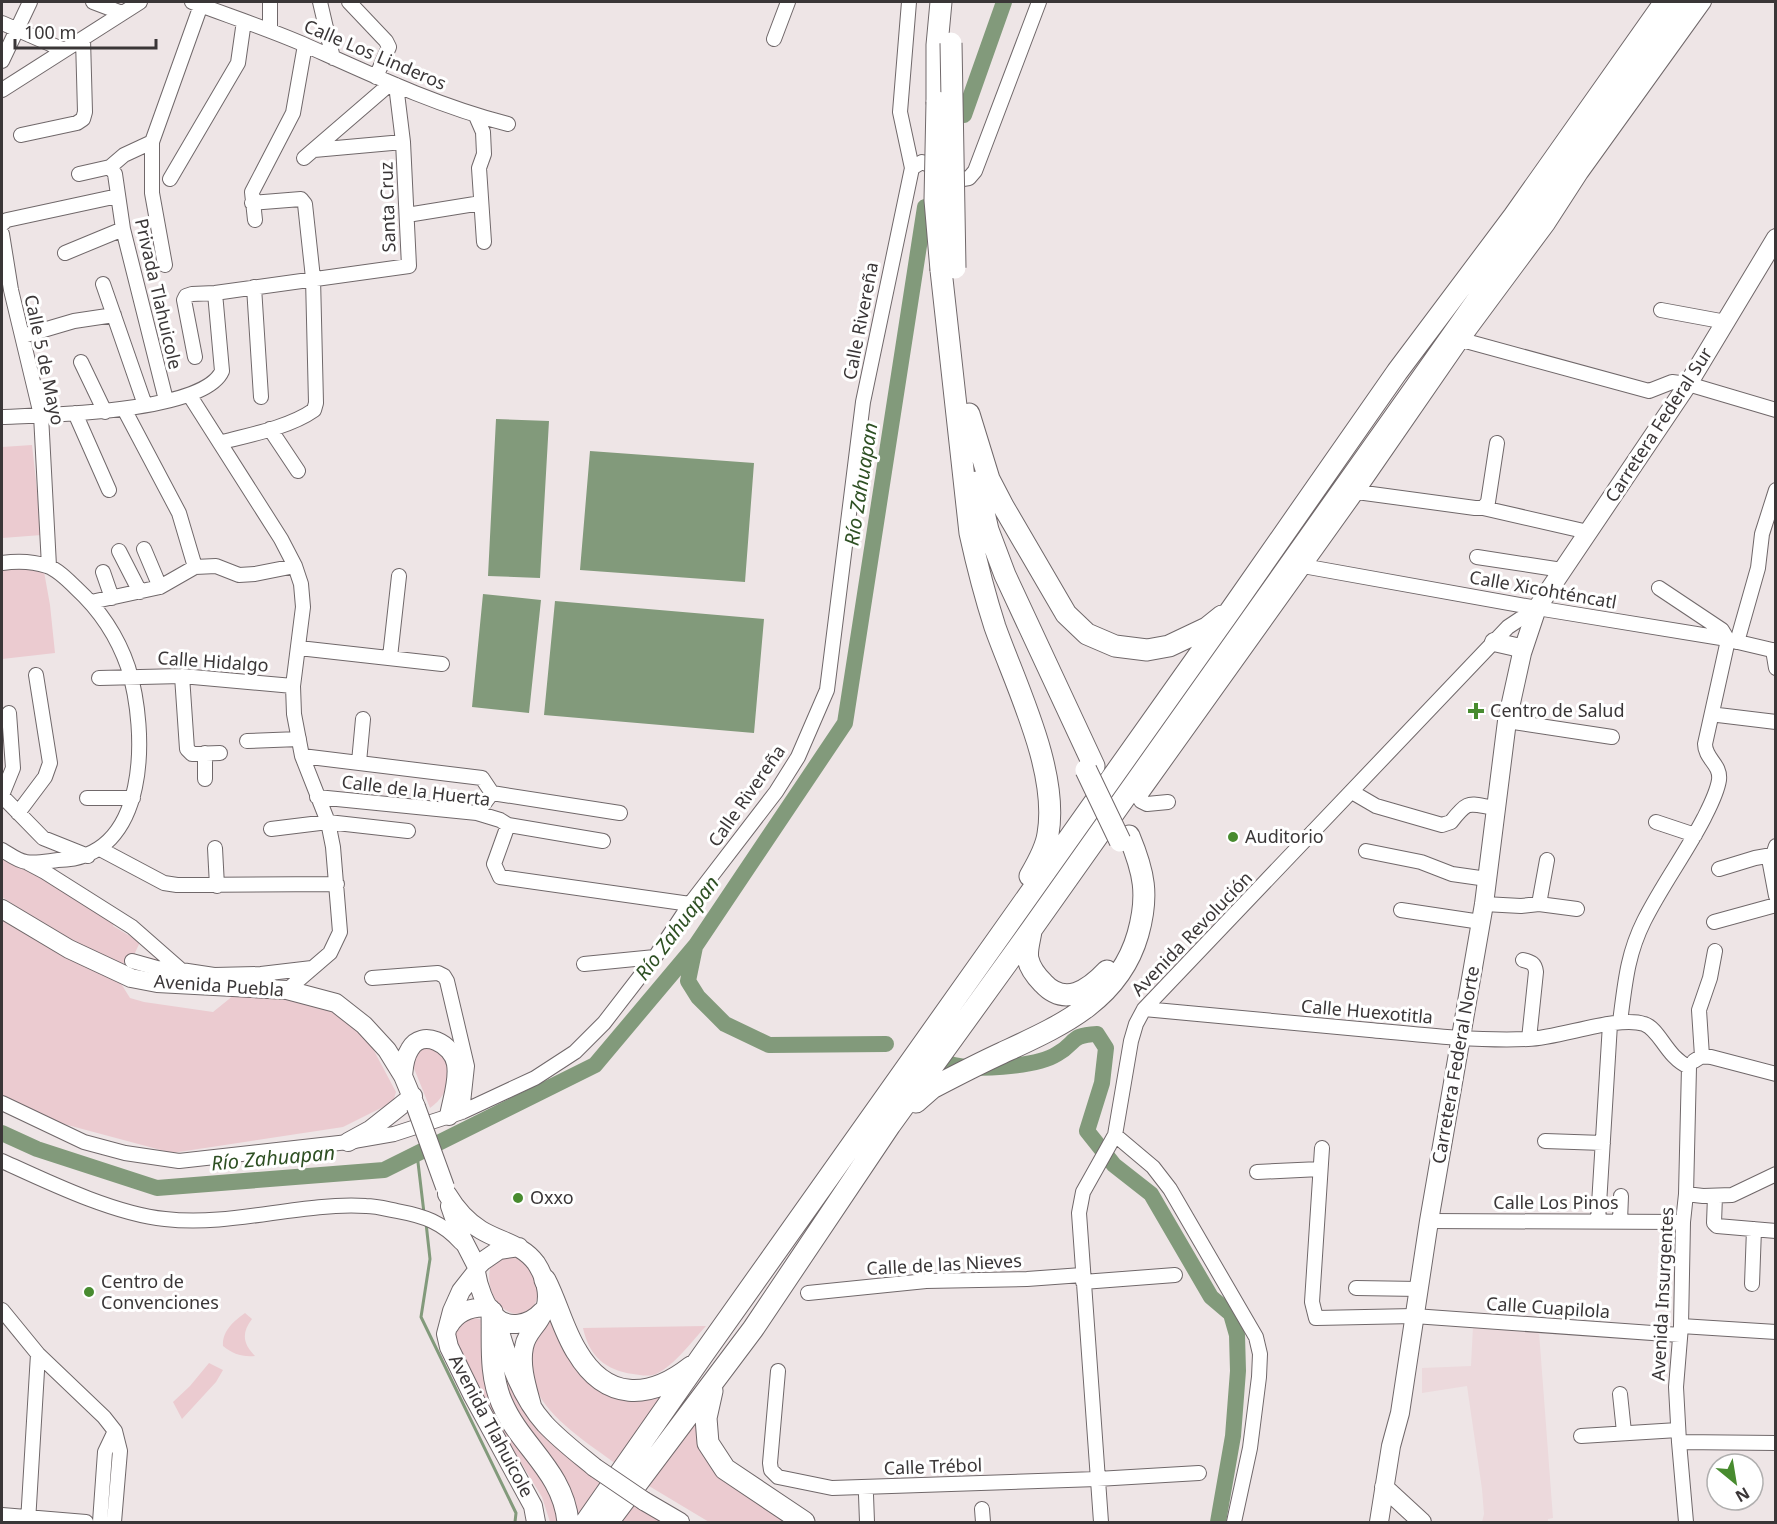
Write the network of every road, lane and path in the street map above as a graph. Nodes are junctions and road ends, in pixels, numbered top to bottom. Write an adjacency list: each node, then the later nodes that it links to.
1 (30, 2): 19 (street)
2 (93, 2): 16 (street)
3 (140, 2): 16 (street)
4 (270, 2): 20 (street)
5 (320, 2): 25 (street)
6 (349, 2): 27 (street)
7 (788, 2): 22 (street)
8 (909, 2): 36 (street)
9 (940, 2): 51 (highway, bridge)
10 (954, 2): 51 (highway, bridge)
11 (1039, 2): 36 (street)
12 (1665, 2): 102 (highway)
13 (1686, 2): 173 (highway)
14 (1704, 2): 61 (street)
15 (196, 3): 17 (street, Calle Los Linderos); 33 (street)
16 (122, 13): 21 (street)
17 (244, 21): 20 (street, Calle Los Linderos); 38 (street)
18 (2, 23): 19 (street)
19 (16, 29): 24 (street); 26 (street)
20 (270, 30): 23 (street, Calle Los Linderos)
21 (83, 39): 24 (street); 32 (street)
22 (774, 39)
23 (305, 45): 25 (street, Calle Los Linderos); 40 (street)
24 (64, 50): 29 (street)
25 (333, 58): 27 (street, Calle Los Linderos)
26 (2, 61)
27 (376, 77): 28 (street, Calle Los Linderos)
28 (394, 84): 30 (street, Calle Los Linderos); 34 (street, Santa Cruz); 34 (street)
29 (2, 90)
30 (476, 116): 31 (street, Calle Los Linderos); 41 (street)
31 (508, 124)
32 (21, 135)
33 (152, 142): 35 (street); 50 (street)
34 (403, 142): 42 (street, Santa Cruz)
35 (110, 167): 37 (street); 39 (street, Privada Tlahuicole)
36 (912, 168): 163 (street, Calle Rivereña)
37 (79, 174)
38 (170, 179)
39 (118, 196): 44 (street); 45 (street, Privada Tlahuicole)
40 (252, 203): 43 (street); 52 (street)
41 (481, 203): 42 (street); 48 (street)
42 (406, 215): 52 (street, Santa Cruz)
43 (255, 220)
44 (2, 224)
45 (123, 229): 49 (street); 67 (street, Privada Tlahuicole)
46 (2, 234): 55 (street, Calle 5 de Mayo)
47 (1776, 238): 59 (main road, Carretera Federal Sur)
48 (484, 242)
49 (65, 253)
50 (165, 265)
51 (948, 269): 73 (highway); 83 (highway)
52 (313, 279): 54 (street); 76 (street)
53 (103, 284): 58 (street)
54 (254, 287): 56 (street); 66 (street)
55 (6, 290): 60 (street, Calle 5 de Mayo)
56 (215, 293): 62 (street); 65 (street)
57 (1661, 310): 59 (street)
58 (114, 315): 60 (street); 68 (street)
59 (1726, 322): 64 (main road, Carretera Federal Sur)
60 (23, 336): 74 (street, Calle 5 de Mayo)
61 (1462, 340): 64 (street); 82 (street)
62 (195, 357)
63 (81, 362): 71 (street)
64 (1688, 384): 70 (street); 85 (main road, Carretera Federal Sur)
65 (190, 396): 67 (street); 77 (street)
66 (261, 397)
67 (166, 400): 68 (street)
68 (145, 405): 69 (street)
69 (124, 409): 71 (street); 93 (street)
70 (1776, 410)
71 (105, 412): 72 (street)
72 (75, 413): 74 (street); 80 (street)
73 (969, 414): 102 (highway); 129 (highway)
74 (41, 415): 75 (street); 90 (street, Calle 5 de Mayo)
75 (2, 417)
76 (270, 429): 77 (street); 79 (street)
77 (222, 442): 91 (street)
78 (1497, 443): 84 (street)
79 (298, 471)
80 (109, 489)
81 (1776, 490): 104 (street)
82 (1357, 492): 84 (street); 92 (street)
83 (967, 496): 129 (highway); 169 (highway)
84 (1483, 508): 85 (street)
85 (1588, 532): 94 (main road, Carretera Federal Sur)
86 (144, 549): 97 (street)
87 (119, 551): 99 (street)
88 (1477, 557): 94 (street)
89 (2, 563): 90 (street)
90 (49, 566): 101 (street)
91 (295, 566): 93 (street); 106 (street)
92 (1303, 566): 103 (street, Calle Xicohténcatl); 138 (street)
93 (195, 567): 97 (street)
94 (1563, 570): 103 (main road, Carretera Federal Sur)
95 (103, 572): 100 (street)
96 (399, 576): 109 (street)
97 (160, 587): 99 (street)
98 (1659, 588): 104 (street)
99 (140, 592): 100 (street)
100 (112, 598): 101 (street)
101 (91, 602): 113 (street)
102 (1233, 607): 169 (highway)
103 (1536, 611): 104 (street, Calle Xicohténcatl); 105 (street, Avenida Revolución); 108 (main road, Carretera Federal Norte)
104 (1732, 641): 107 (street, Calle Xicohténcatl); 148 (street)
105 (1494, 642): 108 (main road); 131 (street, Avenida Revolución)
106 (299, 648): 109 (street); 116 (street)
107 (1774, 651): 111 (street)
108 (1522, 653): 120 (main road, Carretera Federal Norte)
109 (390, 657): 110 (street)
110 (442, 664)
111 (1776, 668)
112 (36, 675): 140 (street)
113 (130, 676): 114 (street, Calle Hidalgo); 115 (street, Calle Hidalgo); 137 (street)
114 (182, 676): 116 (street, Calle Hidalgo); 125 (street)
115 (99, 678)
116 (293, 686): 123 (street)
117 (9, 713): 134 (street)
118 (1719, 715): 121 (street)
119 (363, 719): 128 (street)
120 (1507, 721): 122 (street); 139 (main road, Carretera Federal Norte)
121 (1776, 722)
122 (1612, 737)
123 (298, 739): 124 (street); 127 (street)
124 (247, 741)
125 (205, 753): 126 (street); 130 (street)
126 (220, 753)
127 (303, 756): 128 (street); 135 (street)
128 (359, 762): 132 (street)
129 (1090, 768): 149 (highway)
130 (205, 779)
131 (1352, 792): 139 (street); 183 (street, Avenida Revolución)
132 (492, 793): 133 (street); 141 (street)
133 (507, 795): 142 (street); 145 (street)
134 (2, 796): 140 (street)
135 (317, 797): 141 (street, Calle de la Huerta); 143 (street)
136 (87, 798): 137 (street)
137 (133, 798): 155 (street)
138 (1168, 802)
139 (1496, 808): 159 (main road, Carretera Federal Norte)
140 (18, 813): 155 (street)
141 (477, 813): 145 (street, Calle de la Huerta)
142 (620, 813)
143 (328, 822): 146 (street); 147 (street); 160 (street)
144 (1656, 822): 148 (street)
145 (504, 823): 150 (street, Calle de la Huerta); 163 (street)
146 (271, 829)
147 (408, 831)
148 (1695, 835): 184 (street)
149 (1124, 839): 173 (highway); 195 (highway)
150 (603, 841)
151 (215, 848): 161 (street)
152 (2, 850): 157 (street)
153 (1366, 851): 159 (street)
154 (1774, 851): 158 (street); 162 (street)
155 (94, 852): 157 (street); 161 (street)
156 (1547, 860): 165 (street)
157 (26, 862): 180 (street)
158 (1719, 869)
159 (1487, 879): 164 (main road, Carretera Federal Norte)
160 (337, 884): 161 (street); 179 (street)
161 (217, 886)
162 (1776, 896)
163 (690, 904): 175 (street, Calle Rivereña)
164 (1484, 904): 165 (street); 171 (main road, Carretera Federal Norte)
165 (1539, 904): 168 (street)
166 (1776, 905): 172 (street)
167 (2, 909): 182 (main road, Avenida Puebla)
168 (1576, 909)
169 (1019, 910): 233 (highway)
170 (1401, 910): 171 (street)
171 (1481, 922): 185 (main road, Carretera Federal Norte)
172 (1714, 922)
173 (1031, 930): 195 (highway)
174 (1715, 951): 187 (street)
175 (655, 957): 178 (street); 194 (street, Calle Rivereña)
176 (1522, 960): 186 (street)
177 (132, 961): 180 (street)
178 (584, 964)
179 (313, 968): 180 (street); 182 (street)
180 (181, 970)
181 (372, 978): 194 (street)
182 (287, 990): 191 (main road, Avenida Puebla)
183 (1144, 1009): 185 (street, Calle Huexotitla); 196 (street, Avenida Revolución)
184 (1615, 1023): 186 (street, Calle Huexotitla); 188 (street, Calle Huexotitla); 199 (street)
185 (1461, 1038): 186 (street, Calle Huexotitla); 209 (main road, Carretera Federal Norte)
186 (1529, 1039)
187 (1702, 1056): 188 (street); 190 (street)
188 (1689, 1067): 206 (street, Avenida Insurgentes)
189 (1776, 1069): 190 (street)
190 (1775, 1074)
191 (404, 1076): 192 (main road, Avenida Puebla); 194 (main road)
192 (414, 1102): 198 (main road); 205 (main road, Avenida Puebla, bridge)
193 (2, 1103): 198 (street, Calle Rivereña)
194 (455, 1114): 198 (street, Calle Rivereña)
195 (890, 1125): 235 (highway)
196 (1113, 1138): 219 (street, Avenida Revolución); 260 (street)
197 (1545, 1141): 199 (street)
198 (348, 1142)
199 (1603, 1143): 210 (street)
200 (1322, 1149): 202 (street)
201 (2, 1161): 216 (street)
202 (1320, 1169): 203 (street); 228 (street, Calle Cuapilola)
203 (1257, 1172)
204 (1776, 1174): 208 (street)
205 (446, 1190): 215 (main road); 216 (main road)
206 (1686, 1194): 208 (street); 212 (street, Avenida Insurgentes)
207 (1621, 1196): 211 (street)
208 (1715, 1196): 213 (street)
209 (1429, 1221): 210 (street, Calle Los Pinos); 223 (main road, Carretera Federal Norte)
210 (1598, 1221): 211 (street, Calle Los Pinos)
211 (1620, 1221): 212 (street, Calle Los Pinos)
212 (1683, 1222): 230 (street, Avenida Insurgentes)
213 (1754, 1229): 214 (street); 221 (street)
214 (1776, 1231)
215 (519, 1247): 217 (main road); 220 (main road)
216 (468, 1250): 217 (main road)
217 (477, 1270): 227 (main road); 229 (main road)
218 (1175, 1275): 219 (street, Calle de las Nieves)
219 (1082, 1279): 224 (street, Calle de las Nieves); 244 (street, Avenida Revolución)
220 (544, 1281): 225 (main road); 233 (highway)
221 (1752, 1284)
222 (1356, 1288): 223 (street)
223 (1419, 1289): 228 (main road, Carretera Federal Norte)
224 (808, 1293)
225 (547, 1302): 227 (main road); 237 (main road)
226 (2, 1310): 232 (street)
227 (493, 1313): 229 (main road); 237 (main road); 253 (highway)
228 (1414, 1316): 230 (street, Calle Cuapilola); 245 (main road, Carretera Federal Norte)
229 (447, 1330): 252 (main road, Avenida Tlahuicole)
230 (1681, 1330): 231 (street, Calle Cuapilola); 241 (street, Avenida Insurgentes)
231 (1776, 1332)
232 (38, 1354): 238 (street); 248 (street)
233 (702, 1356): 254 (highway)
234 (778, 1371): 244 (street, Calle Trébol)
235 (721, 1374): 255 (highway); 257 (highway)
236 (1620, 1394): 239 (street)
237 (532, 1406): 256 (main road, bridge)
238 (115, 1431): 249 (street); 251 (street)
239 (1624, 1432): 240 (street); 241 (street)
240 (1581, 1436)
241 (1678, 1436): 242 (street); 263 (street, Avenida Insurgentes)
242 (1776, 1443)
243 (1199, 1473): 244 (street, Calle Trébol)
244 (1097, 1479): 259 (street, Avenida Revolución)
245 (1384, 1487): 261 (main road, Carretera Federal Norte); 262 (main road)
246 (866, 1495): 258 (street)
247 (2, 1515): 248 (street)
248 (28, 1520): 250 (street)
249 (114, 1520): 251 (street)
250 (86, 1522)
251 (100, 1522)
252 (536, 1522)
253 (568, 1522)
254 (586, 1522)
255 (608, 1522)
256 (680, 1522)
257 (804, 1522)
258 (867, 1522)
259 (1101, 1522)
260 (1234, 1522)
261 (1379, 1522)
262 (1422, 1522)
263 (1686, 1522)

